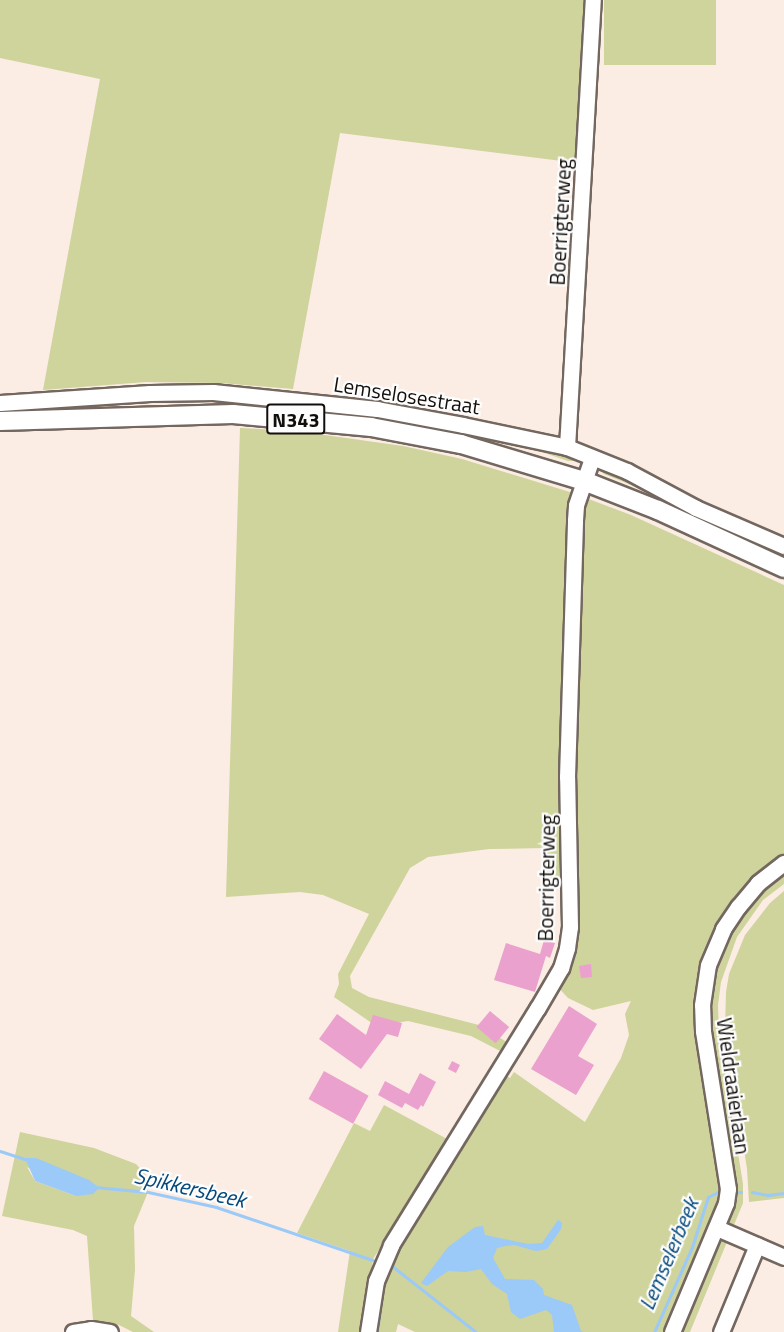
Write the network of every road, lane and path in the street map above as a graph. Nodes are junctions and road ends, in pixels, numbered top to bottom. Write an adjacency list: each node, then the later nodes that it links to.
1 (594, 0): 4 (street, Boerrigterweg)
2 (0, 403): 4 (street, Lemselosestraat)
3 (0, 421): 6 (main road, N343)
4 (567, 447): 5 (street, Lemselosestraat)
5 (591, 458): 6 (street, Boerrigterweg); 7 (street, Lemselosestraat)
6 (584, 481): 8 (main road, N343); 15 (street, Boerrigterweg)
7 (784, 546)
8 (784, 568)
9 (784, 863): 10 (street, Wieldraaierlaan)
10 (717, 1228): 11 (street); 16 (street, Wieldraaierlaan)
11 (757, 1245): 12 (street); 17 (street)
12 (784, 1257)
13 (73, 1332): 14 (street)
14 (110, 1332)
15 (368, 1332)
16 (672, 1332)
17 (721, 1332)

